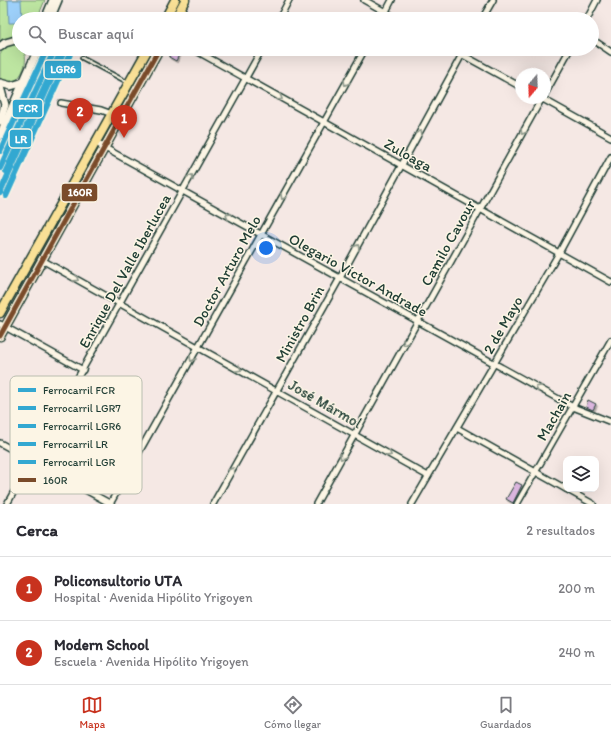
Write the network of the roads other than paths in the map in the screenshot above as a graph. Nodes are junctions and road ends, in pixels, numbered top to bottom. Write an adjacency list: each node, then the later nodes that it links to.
1 (53, 0): 10 (street)
2 (58, 0): 11 (street)
3 (175, 0): 12 (main road)
4 (185, 0): 13 (main road)
5 (289, 0): 14 (street)
6 (364, 0): 15 (street)
7 (392, 0): 15 (street)
8 (493, 0): 16 (street)
9 (598, 0): 17 (street)
10 (48, 12)
11 (53, 12)
12 (169, 12)
13 (179, 12)
14 (283, 12)
15 (385, 12)
16 (486, 12)
17 (591, 12)
18 (12, 42): 20 (street)
19 (599, 44): 21 (street)
20 (0, 47)
21 (611, 52)
22 (33, 56): 33 (street)
23 (144, 56): 35 (main road)
24 (155, 56): 48 (main road)
25 (205, 56): 32 (street, Zuloaga)
26 (258, 56): 32 (street, Enrique Del Valle Iberlucea)
27 (361, 56): 44 (street, Doctor Arturo Melo, one-way to 44)
28 (461, 56): 50 (street, Ministro Brin, one-way to 28)
29 (466, 56): 37 (street)
30 (566, 56): 36 (street)
31 (82, 58): 35 (lane)
32 (246, 79): 44 (street, Zuloaga, one-way to 44); 51 (street, Enrique Del Valle Iberlucea, one-way to 32)
33 (24, 82): 34 (street); 45 (street)
34 (0, 83)
35 (129, 83): 42 (main road)
36 (551, 83)
37 (515, 84)
38 (0, 87): 43 (street)
39 (61, 103): 42 (street)
40 (551, 103): 46 (street)
41 (539, 104): 52 (street, Camilo Cavour, one-way to 52)
42 (112, 114): 47 (main road)
43 (0, 121)
44 (324, 123): 50 (street, Zuloaga); 53 (street, Doctor Arturo Melo, one-way to 53)
45 (0, 135)
46 (611, 137)
47 (96, 143): 48 (street, Olegario Víctor Andrade); 59 (main road)
48 (104, 148): 51 (street, Olegario Víctor Andrade); 55 (main road)
49 (611, 157): 54 (street, 2 de Mayo)
50 (402, 165): 52 (street, Zuloaga); 56 (street, Ministro Brin, one-way to 50)
51 (184, 191): 53 (street, Olegario Víctor Andrade, one-way to 51); 58 (street, Enrique Del Valle Iberlucea)
52 (480, 209): 54 (street, Zuloaga); 60 (street, Camilo Cavour)
53 (261, 235): 56 (street, Olegario Víctor Andrade); 64 (street, Doctor Arturo Melo)
54 (558, 254): 57 (street, Zuloaga); 65 (street, 2 de Mayo)
55 (42, 260): 58 (street, José Mármol, one-way to 58); 61 (main road)
56 (340, 278): 60 (street, Olegario Víctor Andrade); 68 (street, Ministro Brin)
57 (611, 282)
58 (120, 304): 64 (street, José Mármol); 66 (street, Enrique Del Valle Iberlucea)
59 (0, 313)
60 (417, 322): 65 (street, Olegario Víctor Andrade); 72 (street, Camilo Cavour, one-way to 72)
61 (3, 326): 62 (main road); 66 (street)
62 (0, 336)
63 (611, 340): 69 (street, Machain)
64 (198, 347): 68 (street, José Mármol, one-way to 68); 75 (street, Doctor Arturo Melo, one-way to 75)
65 (494, 364): 69 (street, Olegario Víctor Andrade, one-way to 65); 71 (street, 2 de Mayo)
66 (83, 370): 67 (street, Enrique Del Valle Iberlucea)
67 (80, 376)
68 (276, 390): 72 (street, José Mármol); 85 (street, Ministro Brin, one-way to 68)
69 (573, 407): 70 (street, Olegario Víctor Andrade); 76 (street, Machain)
70 (611, 422)
71 (457, 428): 76 (street); 77 (street, 2 de Mayo)
72 (355, 434): 77 (street, José Mármol, one-way to 77); 86 (street, Camilo Cavour, one-way to 86)
73 (0, 443): 74 (street)
74 (10, 448)
75 (142, 448)
76 (535, 472): 78 (street); 88 (street, Machain)
77 (428, 476): 87 (street, 2 de Mayo)
78 (563, 487)
79 (571, 492): 89 (street)
80 (13, 494): 83 (street, Enrique Del Valle Iberlucea)
81 (93, 494): 84 (street)
82 (117, 494): 84 (street, Doctor Arturo Melo, one-way to 84)
83 (7, 504)
84 (111, 504)
85 (213, 504)
86 (316, 504)
87 (412, 504)
88 (517, 504)
89 (593, 504)

